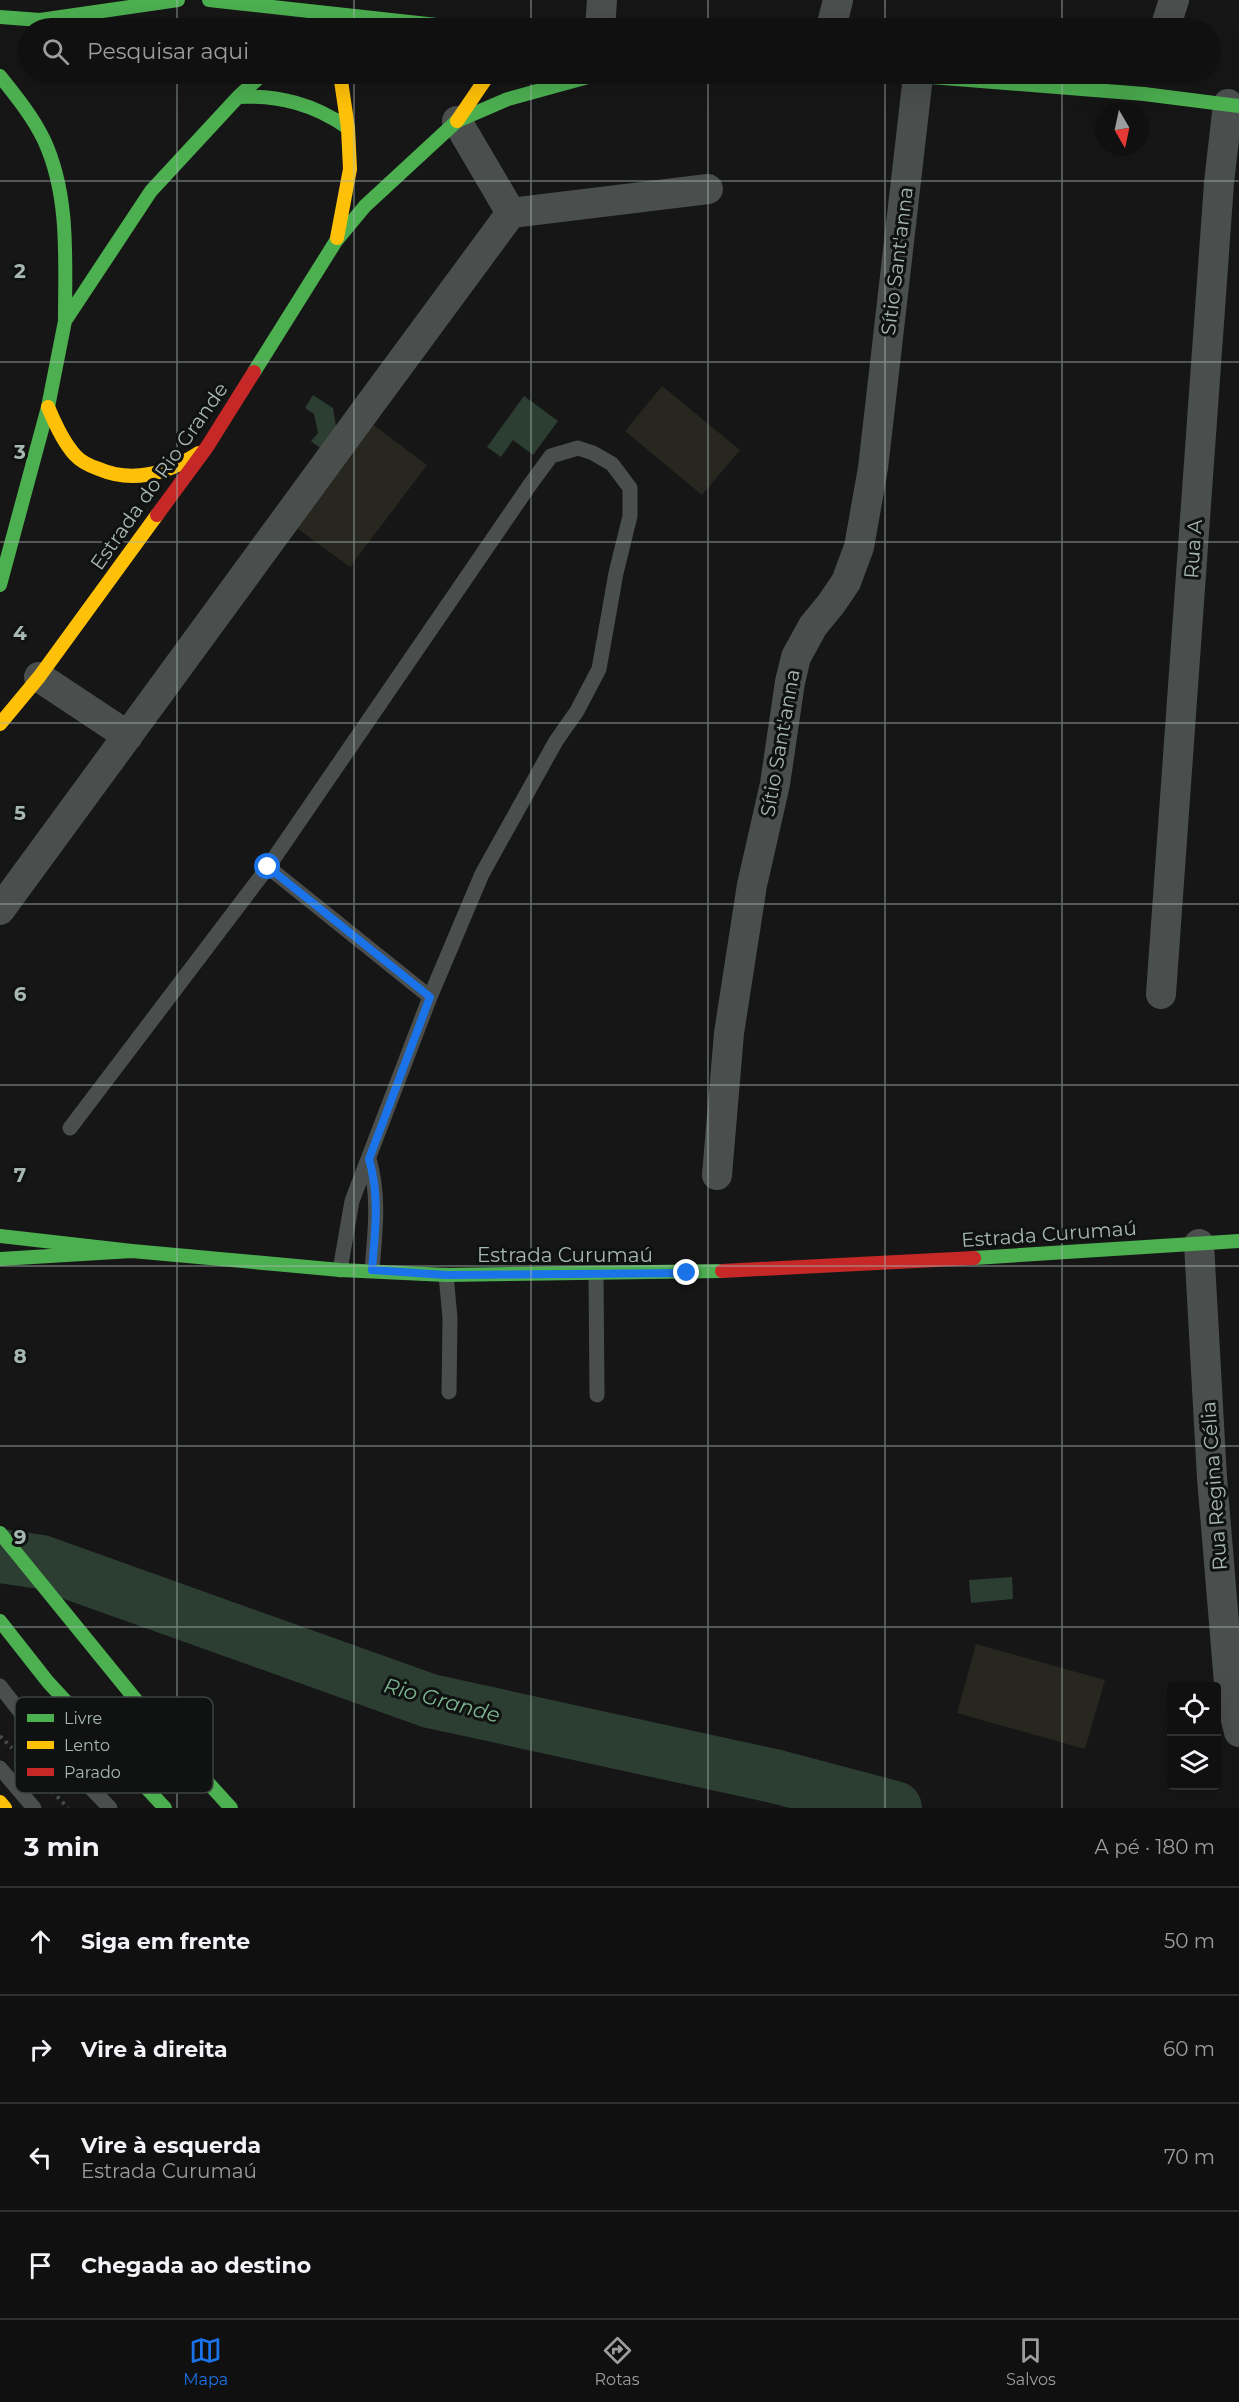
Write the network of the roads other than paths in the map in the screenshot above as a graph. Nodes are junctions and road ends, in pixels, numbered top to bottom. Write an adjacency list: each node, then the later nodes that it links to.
1 (178, 0): 8 (main road)
2 (209, 0): 7 (main road)
3 (602, 0): 9 (street)
4 (838, 0): 10 (street)
5 (1174, 0): 11 (street)
6 (0, 17): 12 (main road)
7 (327, 17)
8 (52, 18)
9 (601, 18)
10 (834, 18)
11 (1168, 18)
12 (18, 19)
13 (0, 76): 27 (main road)
14 (252, 84): 20 (main road)
15 (341, 84): 23 (main road, Estrada do Rio Grande)
16 (482, 84): 22 (main road)
17 (562, 84): 22 (main road, Estrada do Rio Grande)
18 (904, 84): 40 (street, Sítio Sant'anna)
19 (1148, 84): 21 (main road)
20 (238, 97): 23 (main road); 27 (main road)
21 (1233, 105): 36 (street, Rua A)
22 (457, 121): 25 (street); 26 (main road, Estrada do Rio Grande)
23 (348, 128): 26 (main road, Estrada do Rio Grande)
24 (708, 189): 25 (street)
25 (511, 213): 33 (street)
26 (336, 241): 29 (main road, Estrada do Rio Grande)
27 (65, 321): 28 (main road)
28 (48, 407): 29 (main road); 30 (main road)
29 (207, 447): 31 (main road, Estrada do Rio Grande)
30 (0, 585)
31 (39, 677): 32 (main road, Estrada do Rio Grande); 33 (street)
32 (0, 724)
33 (128, 736): 35 (street)
34 (268, 867): 37 (lane); 37 (lane); 38 (lane)
35 (0, 909)
36 (1161, 994)
37 (430, 997): 39 (lane)
38 (70, 1128)
39 (369, 1159): 46 (lane); 47 (lane)
40 (717, 1175)
41 (0, 1236): 44 (main road, Estrada Curumaú)
42 (1239, 1241): 43 (main road, Estrada Curumaú)
43 (1199, 1244): 48 (main road, Estrada Curumaú); 58 (street, Rua Regina Célia)
44 (132, 1251): 45 (main road); 46 (main road, Estrada Curumaú)
45 (0, 1259)
46 (340, 1270): 47 (main road, Estrada Curumaú)
47 (372, 1270): 49 (main road, Estrada Curumaú)
48 (596, 1274): 49 (main road, Estrada Curumaú); 51 (lane)
49 (446, 1275): 50 (lane)
50 (449, 1392)
51 (597, 1395)
52 (0, 1533): 56 (main road)
53 (0, 1621): 55 (main road)
54 (0, 1686): 57 (lane)
55 (62, 1697)
56 (134, 1697)
57 (15, 1705)
58 (1238, 1730)
59 (0, 1768): 60 (lane)
60 (15, 1786)
61 (213, 1788): 70 (main road)
62 (21, 1793): 67 (lane)
63 (96, 1793): 68 (lane)
64 (149, 1793): 69 (main road)
65 (0, 1802): 66 (main road)
66 (5, 1808)
67 (34, 1808)
68 (110, 1808)
69 (165, 1808)
70 (231, 1808)

